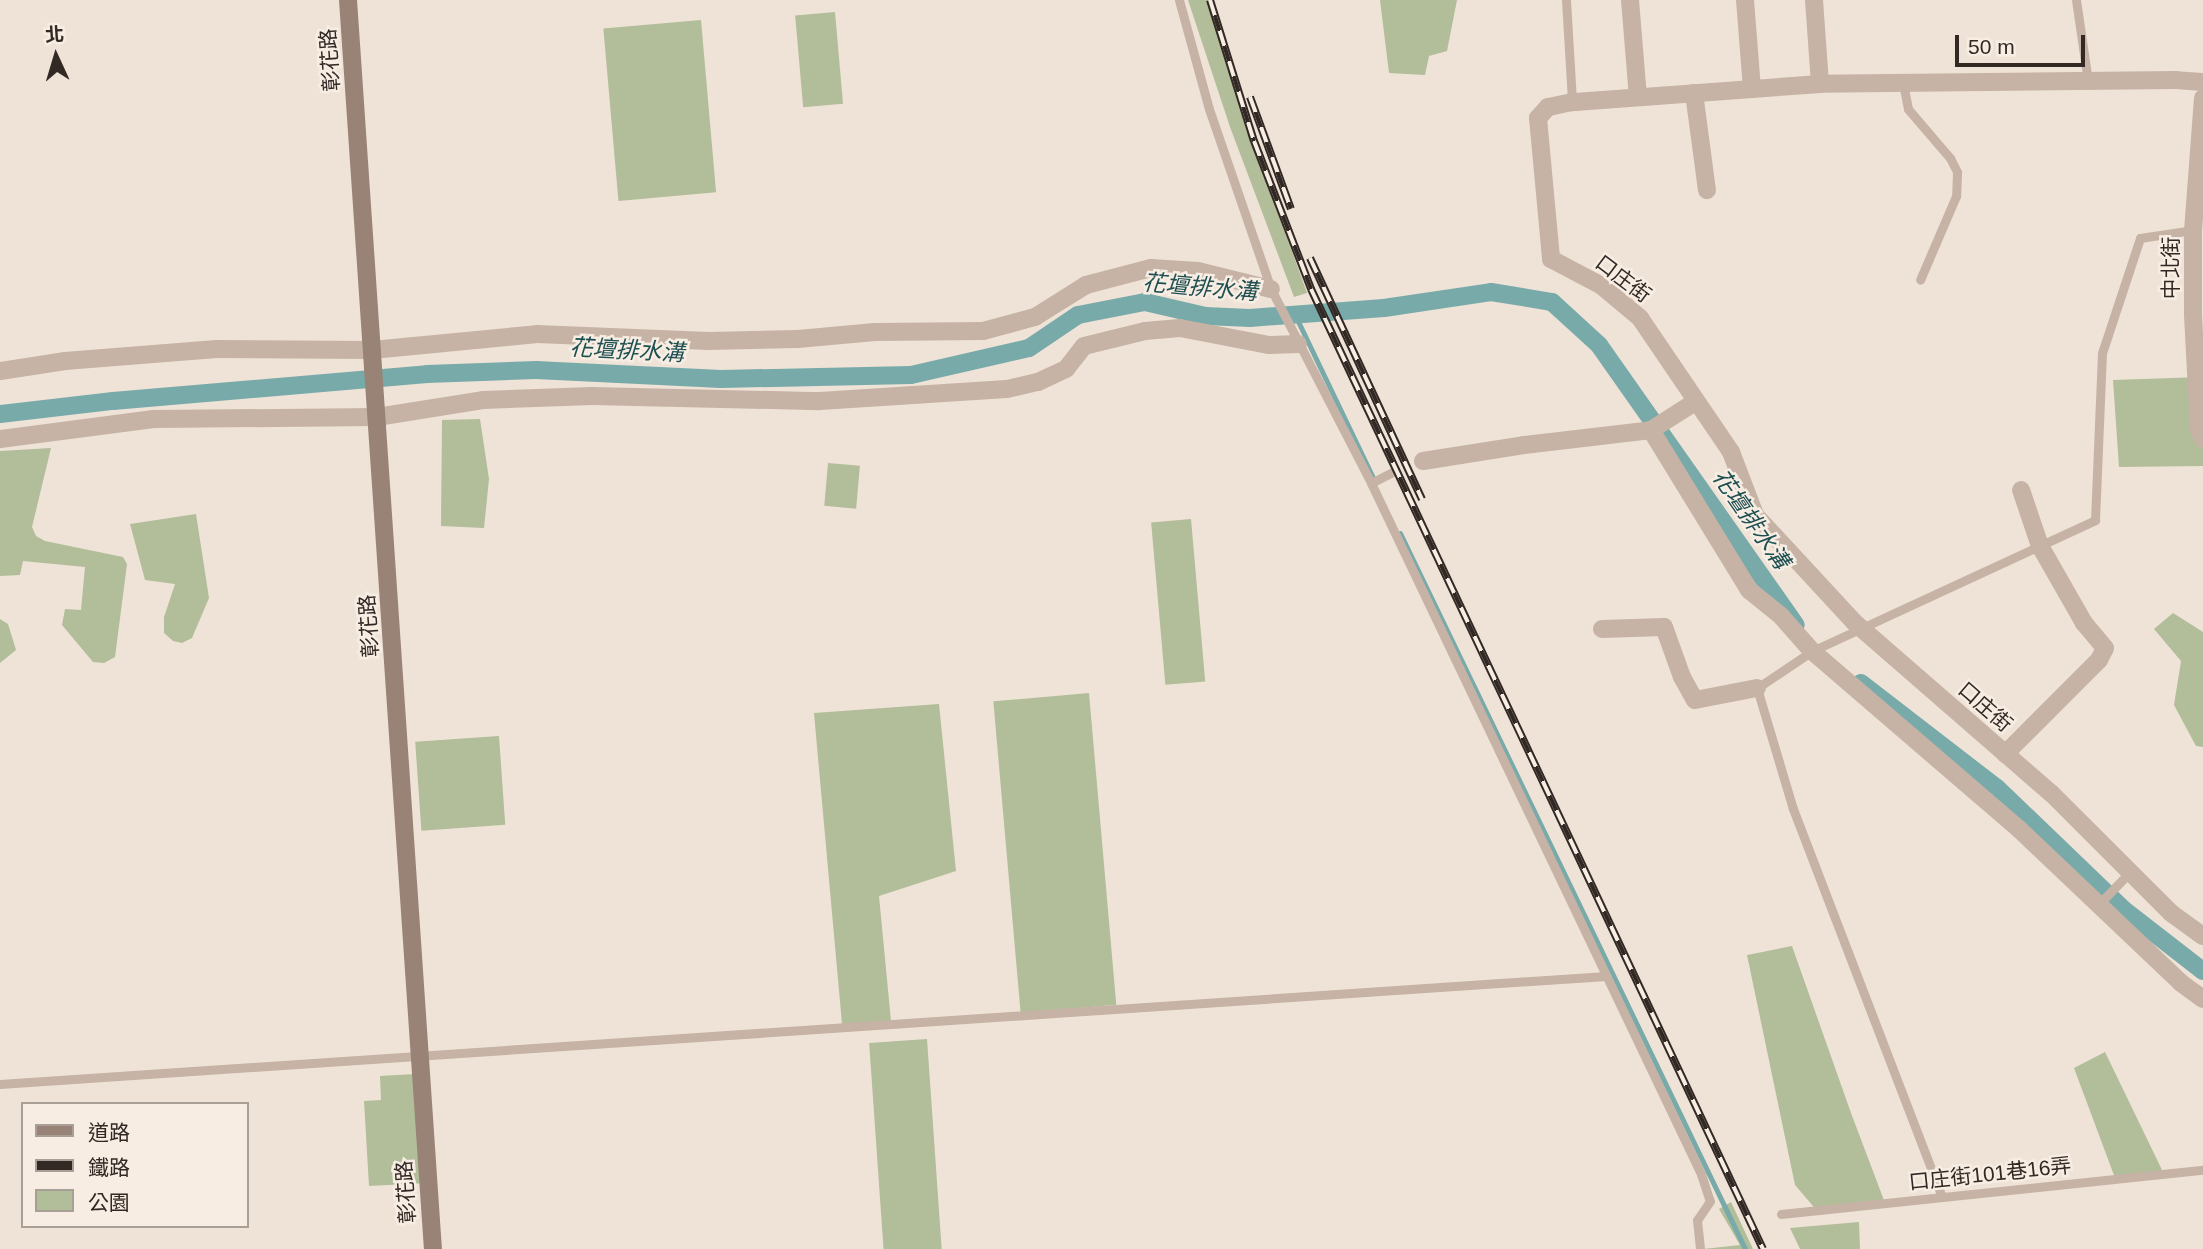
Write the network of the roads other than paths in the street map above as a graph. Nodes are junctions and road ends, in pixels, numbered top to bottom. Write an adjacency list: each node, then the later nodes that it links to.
1 (348, 0): 22 (street, 彰花路)
2 (1179, 0): 20 (lane)
3 (1566, 0): 16 (lane)
4 (1630, 0): 14 (street)
5 (1745, 0): 12 (street)
6 (1814, 0): 11 (street)
7 (2076, 0): 10 (lane)
8 (2203, 82): 10 (street, 口庄街)
9 (1903, 83): 10 (street, 口庄街); 11 (street, 口庄街); 19 (lane)
10 (2088, 83)
11 (1820, 84): 12 (street, 口庄街)
12 (1752, 89): 13 (street, 口庄街)
13 (1695, 93): 14 (street, 口庄街); 17 (street)
14 (1638, 97): 16 (street, 口庄街)
15 (2203, 98): 18 (street, 中北街)
16 (1572, 102): 24 (street, 口庄街)
17 (1707, 190)
18 (2193, 230): 28 (street, 中北街); 33 (lane)
19 (1920, 280)
20 (1272, 292): 21 (lane); 22 (street)
21 (1295, 338): 25 (street); 31 (lane)
22 (372, 356): 23 (street); 25 (street, 彰花路)
23 (0, 371)
24 (1691, 405): 26 (street); 35 (street, 口庄街)
25 (377, 417): 27 (street); 44 (street, 彰花路)
26 (1654, 427): 29 (street); 36 (street)
27 (0, 439)
28 (2203, 439)
29 (1423, 461)
30 (1395, 471): 31 (lane)
31 (1371, 483): 42 (lane)
32 (2021, 490): 33 (street)
33 (2040, 546): 35 (lane); 38 (street)
34 (1602, 629): 37 (street)
35 (1863, 630): 36 (lane); 38 (street, 口庄街)
36 (1812, 651): 37 (lane); 40 (street)
37 (1758, 688): 47 (lane)
38 (2005, 754): 39 (street, 口庄街)
39 (2128, 874): 40 (lane); 41 (street, 口庄街)
40 (2101, 902): 43 (street)
41 (2203, 936)
42 (1606, 976): 44 (lane); 50 (lane)
43 (2203, 999)
44 (419, 1057): 45 (lane); 49 (street, 彰花路)
45 (0, 1084)
46 (2203, 1170): 47 (lane, 口庄街101巷16弄)
47 (1942, 1196): 48 (lane, 口庄街101巷16弄)
48 (1781, 1214)
49 (433, 1249)
50 (1700, 1249)

